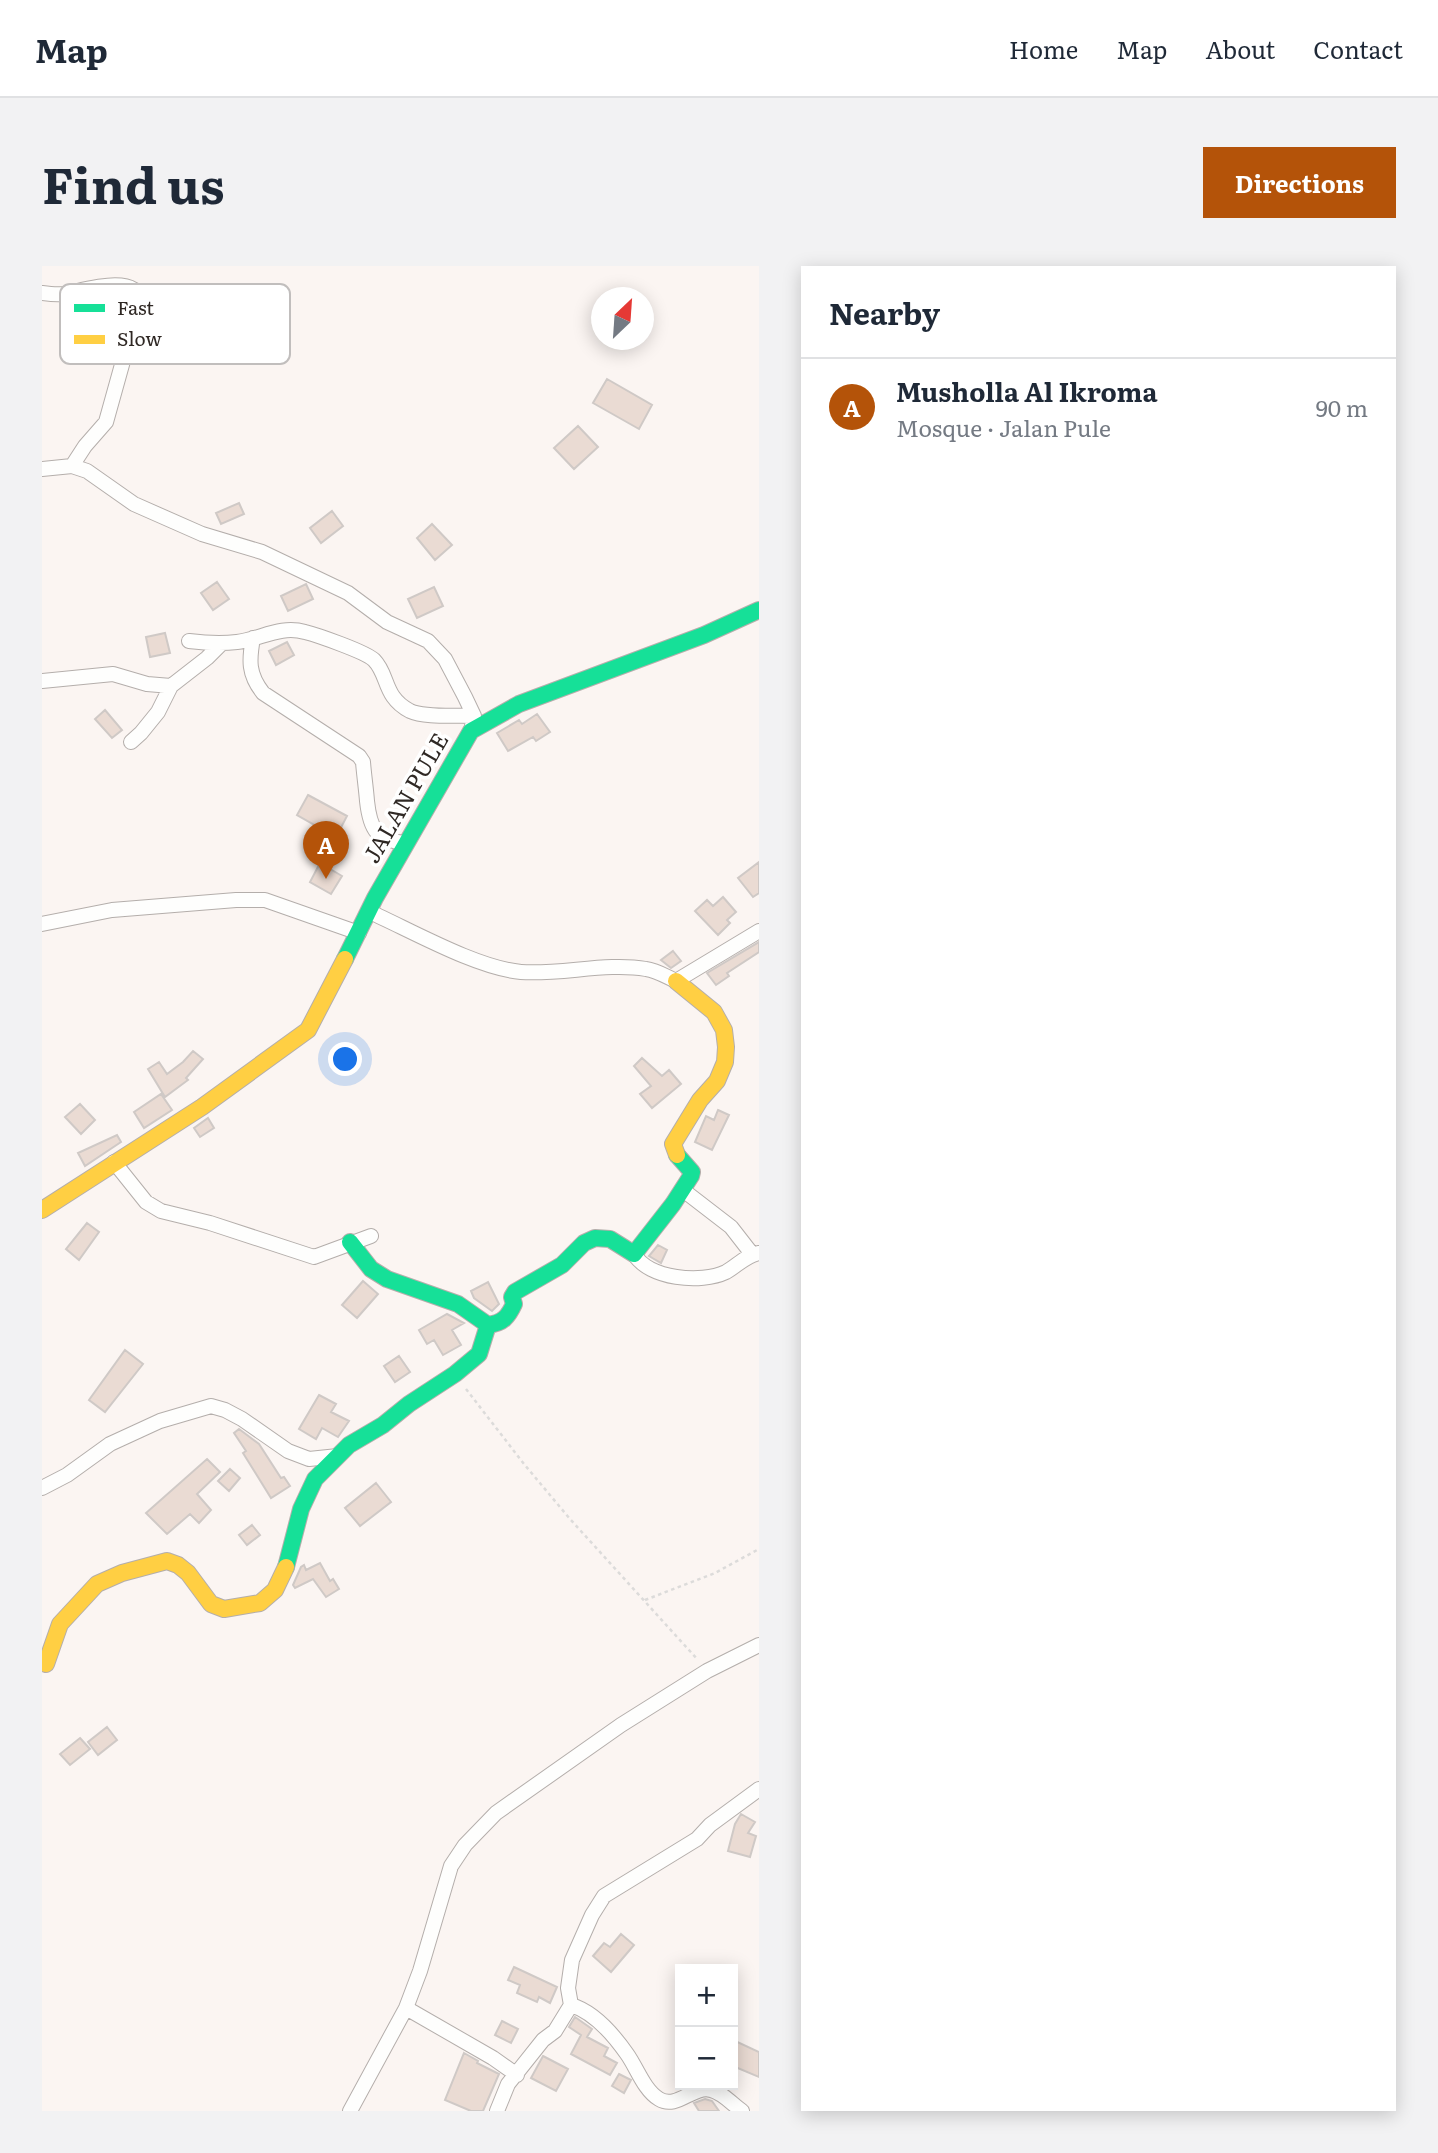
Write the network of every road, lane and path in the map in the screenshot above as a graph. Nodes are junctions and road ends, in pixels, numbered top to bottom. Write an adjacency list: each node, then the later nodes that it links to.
1 (122, 364): 2 (street)
2 (72, 466): 3 (street); 10 (street)
3 (42, 469)
4 (759, 610): 10 (street, JALAN PULE)
5 (253, 638): 7 (street); 10 (street); 12 (street)
6 (189, 641): 7 (street)
7 (222, 643): 9 (street)
8 (42, 681): 9 (street)
9 (172, 686): 11 (street)
10 (472, 724): 12 (street, JALAN PULE)
11 (131, 742)
12 (407, 843): 13 (street, JALAN PULE)
13 (370, 912): 16 (street, JALAN PULE); 17 (street)
14 (42, 924): 16 (street)
15 (759, 931): 17 (street)
16 (359, 933): 18 (street, JALAN PULE)
17 (676, 981): 19 (street)
18 (114, 1162): 20 (street, JALAN PULE); 22 (street)
19 (683, 1190): 23 (street); 24 (street)
20 (42, 1210)
21 (371, 1236): 22 (street)
22 (350, 1242): 25 (street)
23 (755, 1253): 24 (street)
24 (635, 1255): 25 (street)
25 (488, 1325): 26 (street)
26 (455, 1374): 27 (street); 30 (path)
27 (338, 1456): 28 (street); 32 (street)
28 (42, 1488)
29 (759, 1549): 30 (path)
30 (645, 1600): 33 (path)
31 (759, 1645): 33 (street)
32 (46, 1664)
33 (707, 1671): 36 (street)
34 (759, 1789): 35 (street)
35 (571, 2005): 37 (street); 40 (street)
36 (410, 2011): 37 (street); 38 (street)
37 (517, 2076): 39 (street)
38 (350, 2111)
39 (496, 2111)
40 (743, 2111)

